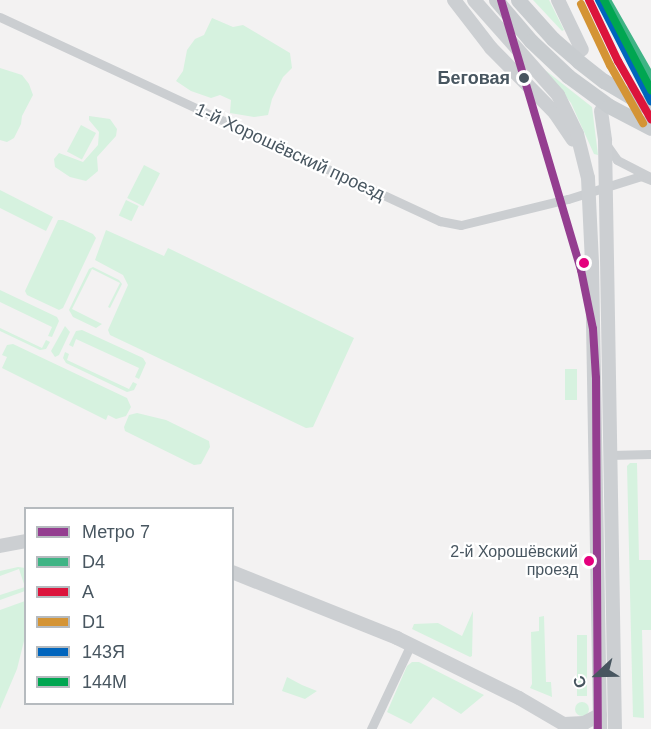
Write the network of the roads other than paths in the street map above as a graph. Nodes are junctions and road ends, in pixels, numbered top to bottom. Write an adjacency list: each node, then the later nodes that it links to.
1 (454, 0): 14 (main road)
2 (474, 0): 14 (main road)
3 (496, 0): 10 (main road, bridge)
4 (518, 0): 8 (main road, bridge)
5 (558, 0): 7 (main road)
6 (0, 17): 14 (street, 1-й Хорошёвский проезд)
7 (582, 50)
8 (651, 109)
9 (601, 111): 11 (main road)
10 (651, 129)
11 (605, 141): 12 (street); 13 (main road)
12 (651, 180): 13 (street, 1-й Хорошёвский проезд)
13 (606, 188): 14 (street, 1-й Хорошёвский проезд); 16 (main road)
14 (590, 192): 21 (main road)
15 (651, 454): 16 (street)
16 (610, 455): 24 (main road)
17 (24, 541): 18 (main road)
18 (0, 546)
19 (234, 573): 20 (main road)
20 (411, 644): 22 (main road); 23 (street)
21 (600, 722): 22 (main road)
22 (568, 726)
23 (371, 729)
24 (615, 729)

